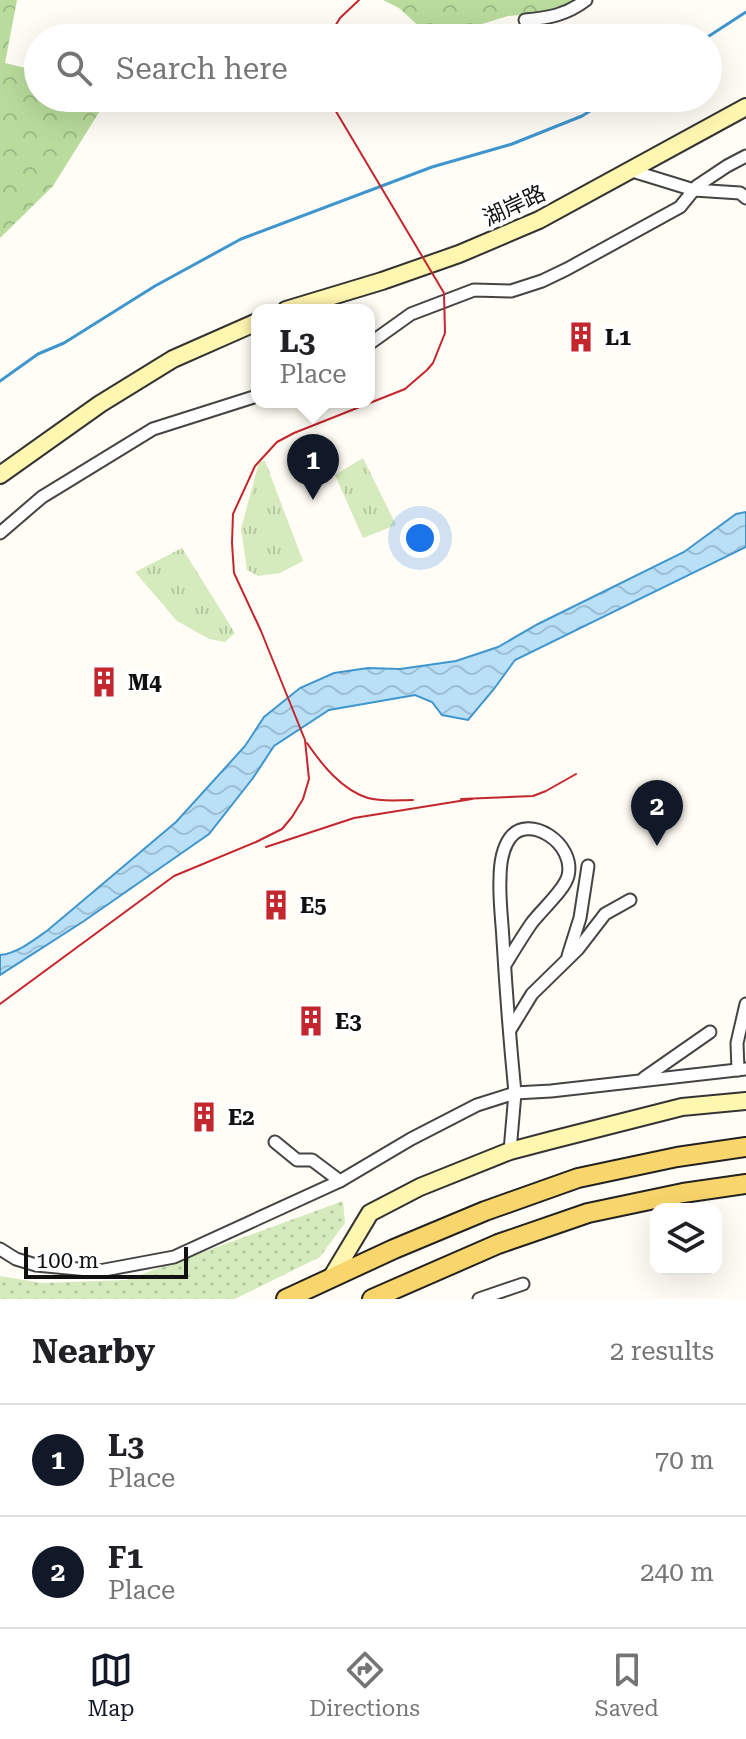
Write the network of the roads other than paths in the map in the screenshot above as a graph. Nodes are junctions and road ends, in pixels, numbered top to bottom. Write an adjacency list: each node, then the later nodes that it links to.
1 (586, 0): 2 (street)
2 (525, 20)
3 (746, 107): 5 (street, 湖岸路)
4 (746, 156): 6 (street)
5 (629, 170): 6 (street); 8 (street, 湖岸路)
6 (694, 190): 7 (street); 10 (street)
7 (746, 198)
8 (306, 304)
9 (251, 325): 12 (street)
10 (375, 340)
11 (251, 398): 13 (street)
12 (0, 475)
13 (0, 533)
14 (588, 866): 16 (street)
15 (630, 900): 16 (street)
16 (566, 960): 19 (street)
17 (505, 965): 17 (street); 19 (street)
18 (746, 1004): 21 (street)
19 (509, 1032): 23 (street)
20 (710, 1032): 22 (street)
21 (742, 1070): 22 (street)
22 (640, 1081): 23 (street)
23 (515, 1093): 27 (street); 28 (street)
24 (746, 1101): 27 (street)
25 (275, 1142): 28 (street)
26 (746, 1147): 31 (main road)
27 (510, 1151): 31 (street)
28 (340, 1181): 30 (street)
29 (746, 1184): 34 (main road)
30 (0, 1249)
31 (331, 1278): 33 (main road)
32 (523, 1284): 35 (street)
33 (286, 1299)
34 (372, 1299)
35 (479, 1299)

